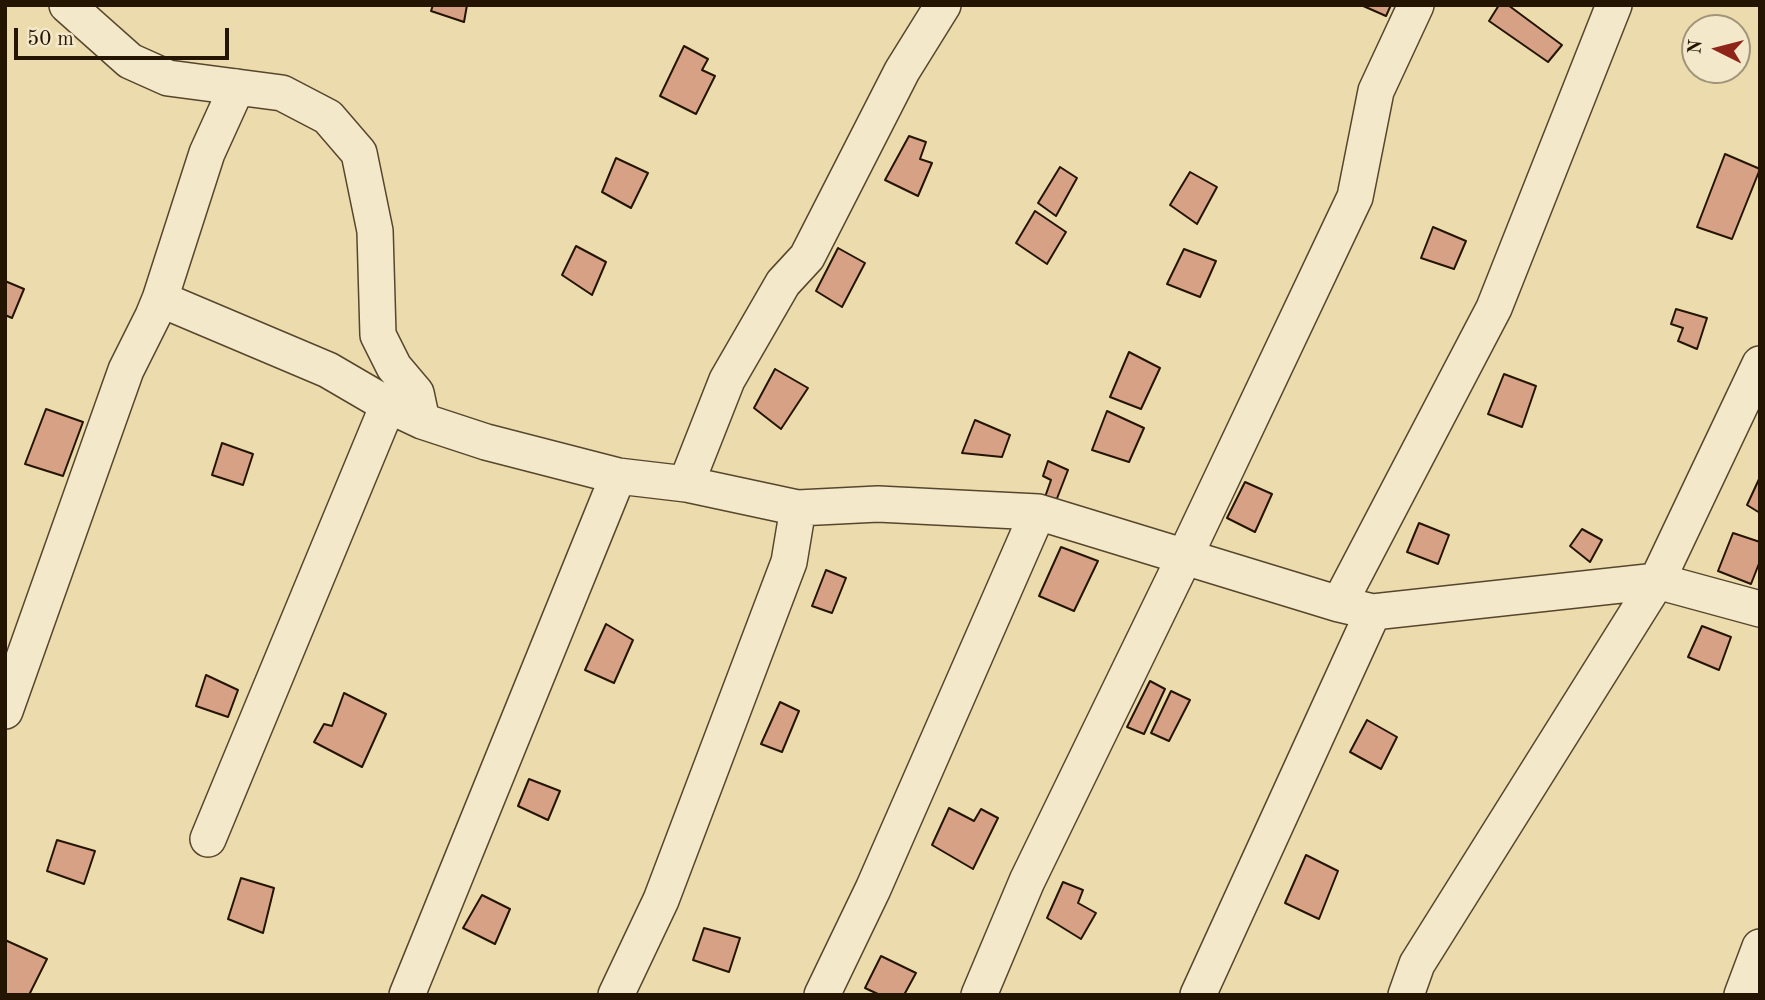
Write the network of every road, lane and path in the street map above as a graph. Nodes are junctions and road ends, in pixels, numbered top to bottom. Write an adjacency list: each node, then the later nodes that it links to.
1 (67, 5): 5 (street)
2 (943, 5): 11 (street)
3 (1416, 5): 14 (street)
4 (1614, 5): 16 (street)
5 (237, 87): 6 (street); 9 (street)
6 (160, 299): 8 (street); 19 (street)
7 (1760, 364): 15 (street)
8 (387, 405): 9 (street); 20 (street)
9 (422, 421): 10 (street)
10 (618, 476): 11 (street); 22 (street)
11 (686, 484): 12 (street)
12 (798, 508): 13 (street); 23 (street)
13 (1038, 512): 14 (street); 24 (street)
14 (1185, 556): 16 (street); 25 (street)
15 (1657, 581): 17 (street); 18 (street); 27 (street)
16 (1339, 604): 18 (street)
17 (1760, 609)
18 (1373, 612): 26 (street)
19 (5, 711)
20 (208, 839)
21 (1760, 947): 28 (street)
22 (407, 995)
23 (616, 995)
24 (822, 995)
25 (979, 995)
26 (1198, 995)
27 (1406, 995)
28 (1742, 995)

